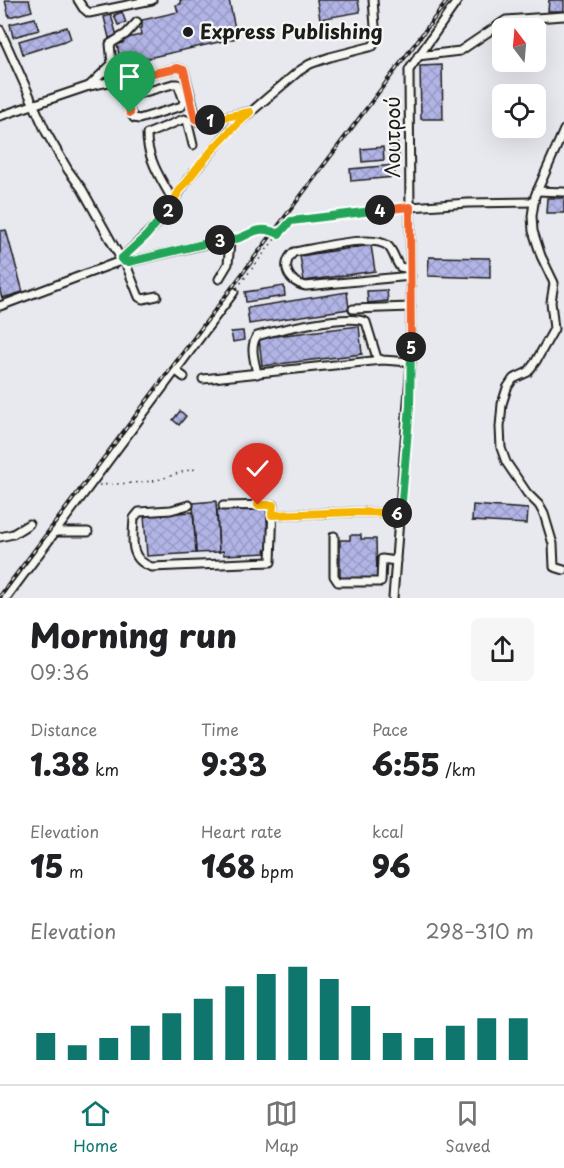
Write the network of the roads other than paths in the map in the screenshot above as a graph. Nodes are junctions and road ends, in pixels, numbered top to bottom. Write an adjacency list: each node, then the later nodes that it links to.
1 (78, 0): 2 (street)
2 (152, 0)
3 (373, 0): 14 (street)
4 (458, 0): 9 (street)
5 (564, 16): 9 (street)
6 (137, 22): 11 (street)
7 (0, 30): 8 (street)
8 (3, 41): 13 (street)
9 (418, 56): 22 (street, Λουτρού)
10 (118, 80): 11 (street); 12 (street); 14 (street)
11 (89, 87): 13 (street)
12 (124, 98): 12 (street)
13 (35, 105): 15 (street); 23 (street)
14 (250, 112): 20 (street)
15 (0, 116)
16 (564, 130): 18 (street)
17 (193, 145): 20 (street)
18 (537, 191): 19 (street); 21 (street)
19 (564, 192)
20 (174, 202): 23 (street)
21 (534, 202): 22 (street); 47 (street)
22 (410, 207): 24 (street, Λουτρού)
23 (123, 260): 25 (street); 27 (street); 28 (street)
24 (410, 272): 24 (street); 29 (street, Λουτρού)
25 (219, 279)
26 (234, 292): 33 (street)
27 (157, 296)
28 (0, 306)
29 (411, 307): 30 (street); 32 (street, Λουτρού)
30 (353, 309)
31 (382, 360): 32 (street); 34 (street); 34 (street)
32 (411, 362): 39 (street, Λουτρού)
33 (176, 371): 35 (street); 42 (street)
34 (257, 374): 36 (street)
35 (184, 377)
36 (202, 380)
37 (189, 505): 40 (street)
38 (223, 506): 40 (street)
39 (401, 513): 40 (street); 46 (street, Λουτρού)
40 (272, 515)
41 (29, 524): 45 (street)
42 (55, 532): 43 (street); 48 (street)
43 (88, 532)
44 (334, 536): 46 (street)
45 (0, 537)
46 (396, 561): 49 (street, Λουτρού)
47 (564, 570)
48 (6, 598)
49 (393, 598)

